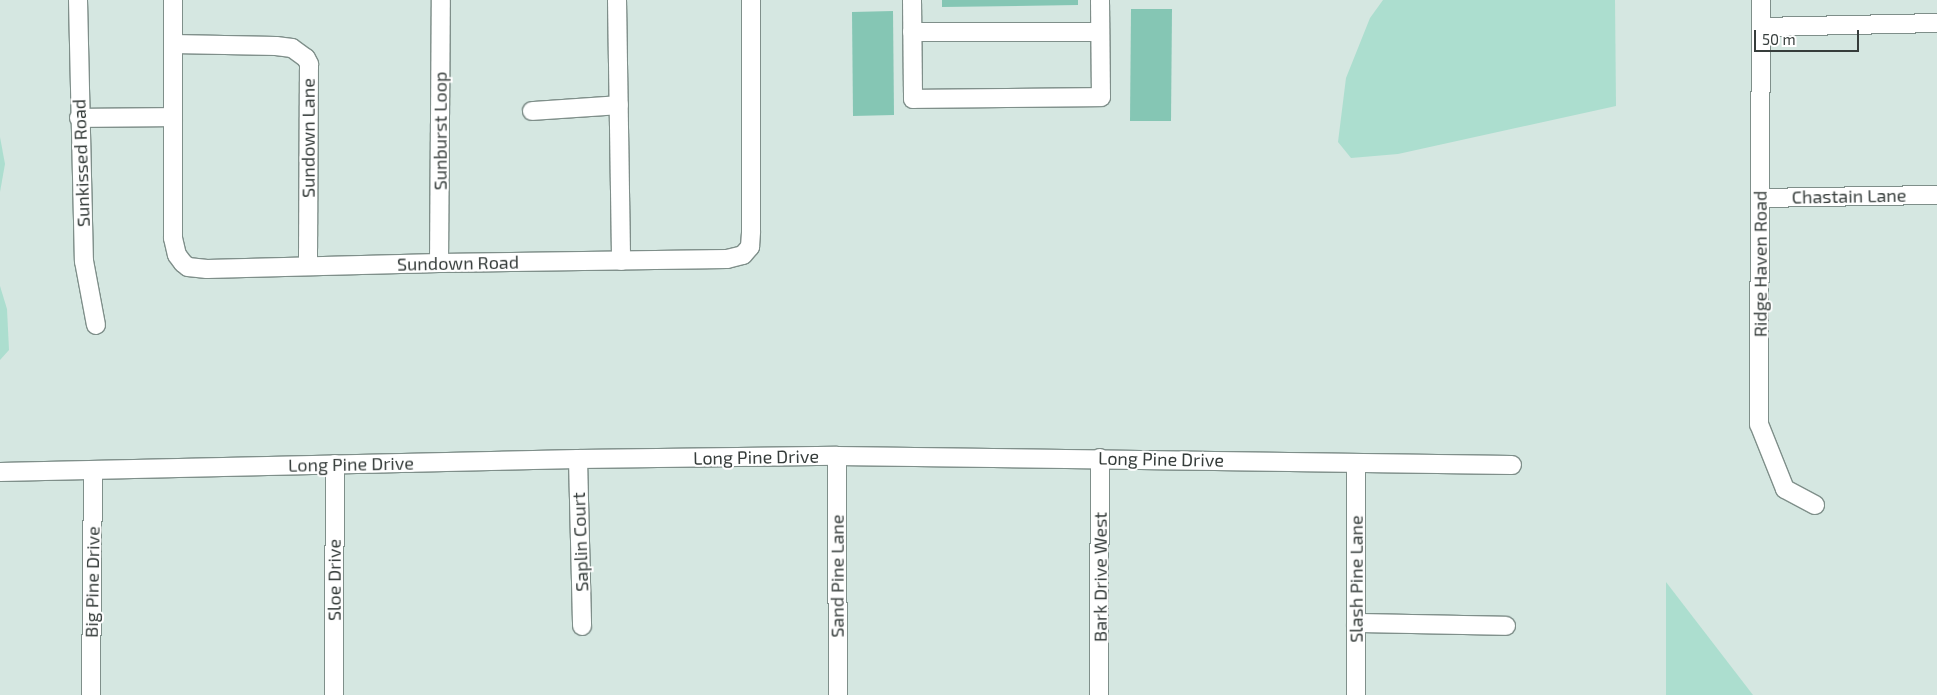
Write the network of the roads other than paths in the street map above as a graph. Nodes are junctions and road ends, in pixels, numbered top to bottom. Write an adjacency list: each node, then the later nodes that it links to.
1 (78, 0): 17 (street, Sunkissed Road)
2 (173, 0): 13 (street, Sundown Road)
3 (440, 0): 21 (street, Sunburst Loop)
4 (617, 0): 14 (street)
5 (751, 0): 20 (street, Sundown Road)
6 (912, 0): 11 (street)
7 (1100, 0): 12 (street)
8 (1761, 0): 10 (street, Ridge Haven Road)
9 (1937, 24): 10 (street)
10 (1761, 27): 19 (street, Ridge Haven Road)
11 (912, 32): 12 (street); 12 (street)
12 (1100, 32)
13 (173, 44): 16 (street, Sundown Road); 22 (street, Sundown Lane)
14 (619, 105): 15 (street); 20 (street)
15 (532, 111)
16 (173, 117): 17 (street); 22 (street, Sundown Road)
17 (79, 118): 23 (street, Sunkissed Road)
18 (1937, 195): 19 (street, Chastain Lane)
19 (1760, 198): 32 (street, Ridge Haven Road)
20 (621, 261): 21 (street, Sundown Road)
21 (439, 263): 22 (street, Sundown Road)
22 (308, 266)
23 (96, 325)
24 (836, 456): 25 (street, Long Pine Drive); 26 (street, Long Pine Drive); 38 (street, Sand Pine Lane)
25 (1100, 458): 27 (street, Long Pine Drive); 39 (street, Bark Drive West)
26 (578, 459): 28 (street, Long Pine Drive); 34 (street, Saplin Court)
27 (1356, 463): 29 (street, Long Pine Drive); 33 (street, Slash Pine Lane)
28 (335, 464): 30 (street, Long Pine Drive); 37 (street, Sloe Drive)
29 (1512, 465)
30 (94, 470): 31 (street, Long Pine Drive); 36 (street, Big Pine Drive)
31 (0, 472)
32 (1815, 505)
33 (1356, 623): 35 (street); 40 (street, Slash Pine Lane)
34 (582, 626)
35 (1506, 626)
36 (91, 695)
37 (334, 695)
38 (838, 695)
39 (1099, 695)
40 (1356, 695)

